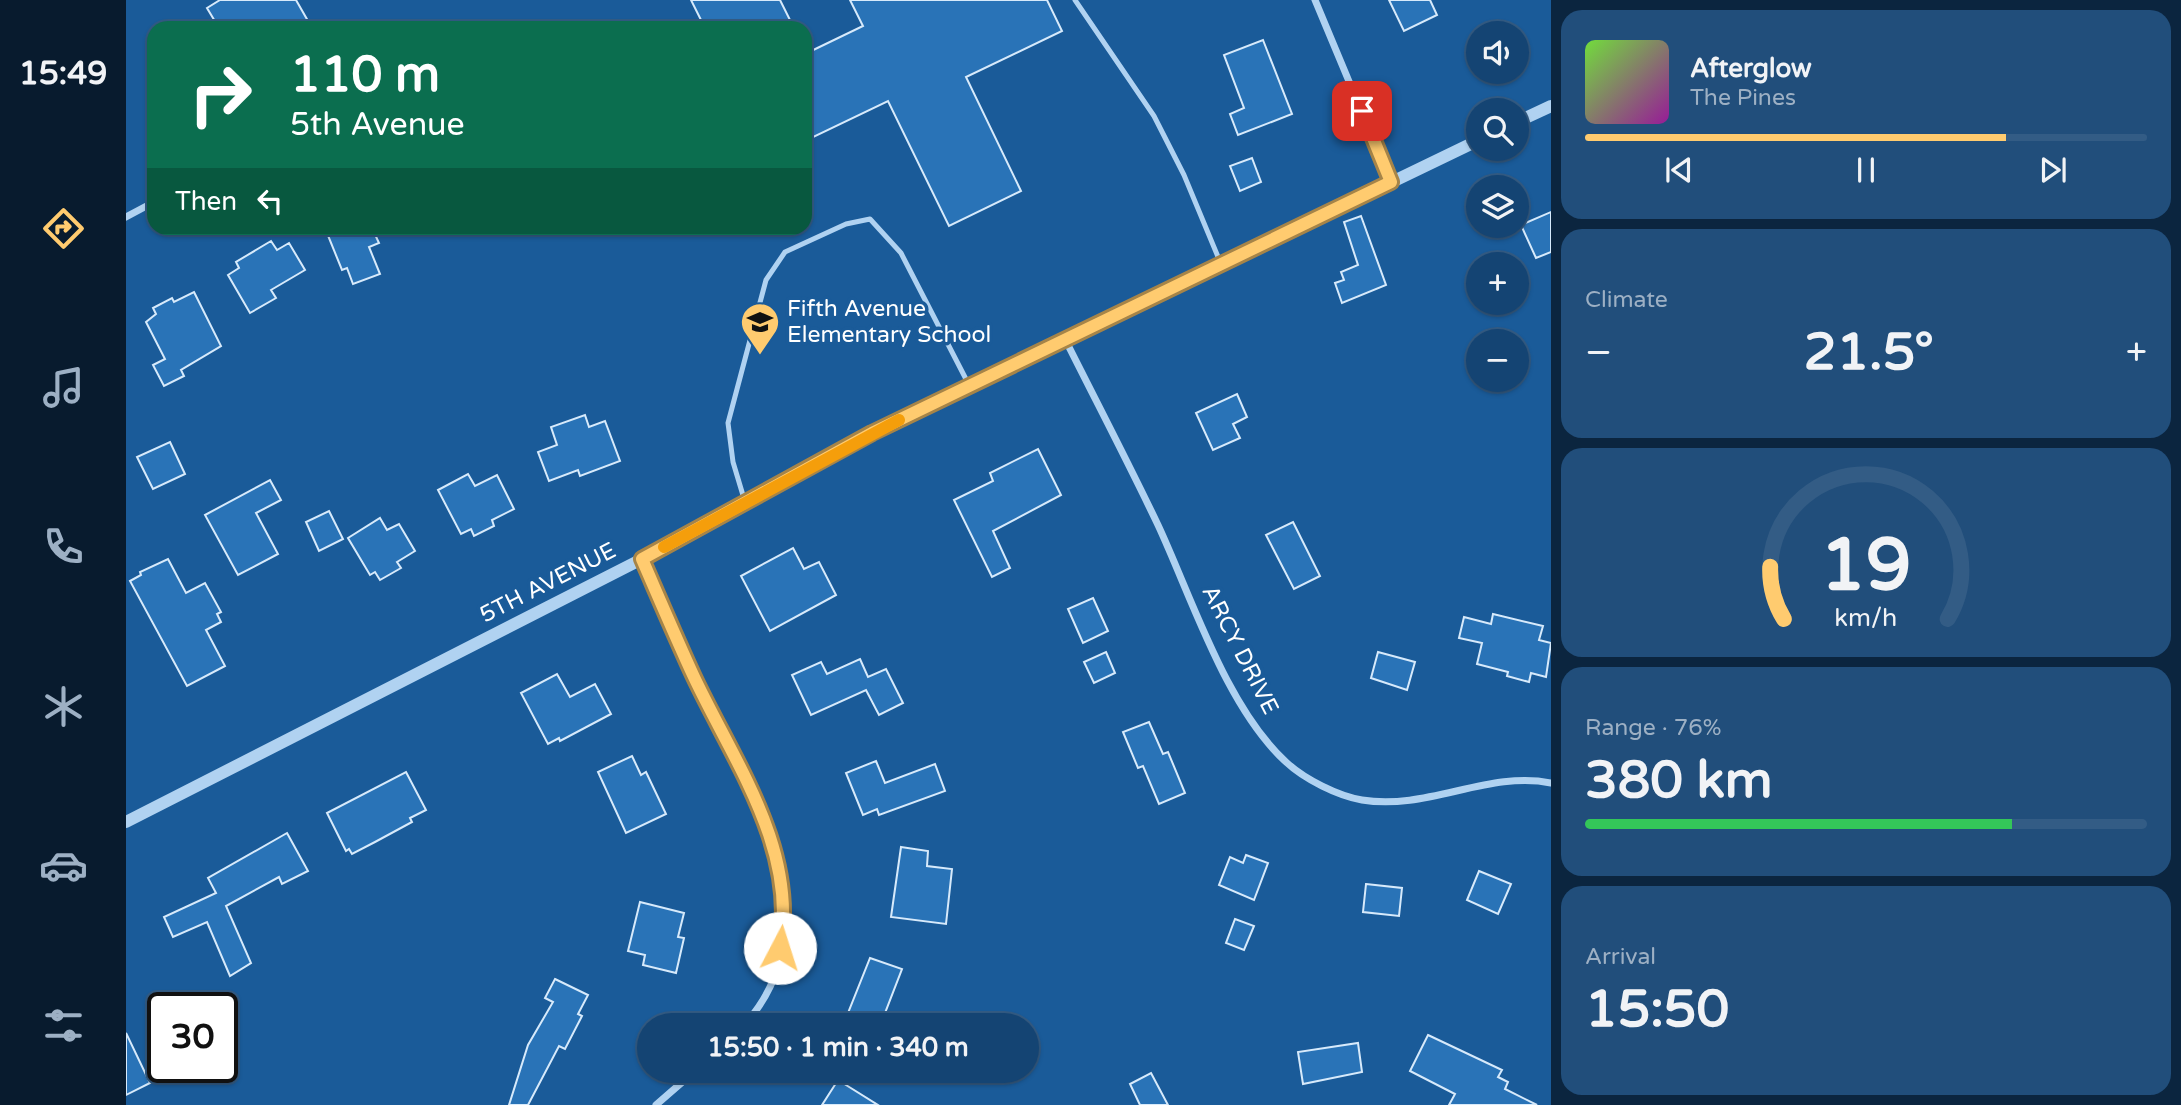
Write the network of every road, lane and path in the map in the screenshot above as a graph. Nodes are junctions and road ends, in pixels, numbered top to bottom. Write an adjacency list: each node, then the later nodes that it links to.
1 (1075, 0): 9 (lane)
2 (1315, 0): 6 (street)
3 (1551, 106): 4 (street)
4 (1529, 116)
5 (1466, 146): 6 (street, 5TH AVENUE)
6 (1391, 182): 9 (street, 5TH AVENUE)
7 (147, 206): 8 (street)
8 (126, 217)
9 (1221, 264): 10 (street, 5TH AVENUE)
10 (1065, 339): 11 (street, 5TH AVENUE); 14 (street, ARCY DRIVE)
11 (969, 385): 12 (street, 5TH AVENUE); 12 (lane)
12 (745, 502): 13 (street, 5TH AVENUE)
13 (642, 559): 15 (street, 5TH AVENUE); 16 (street)
14 (1551, 783)
15 (126, 822)
16 (755, 1013)
17 (681, 1083): 18 (street)
18 (656, 1105)

